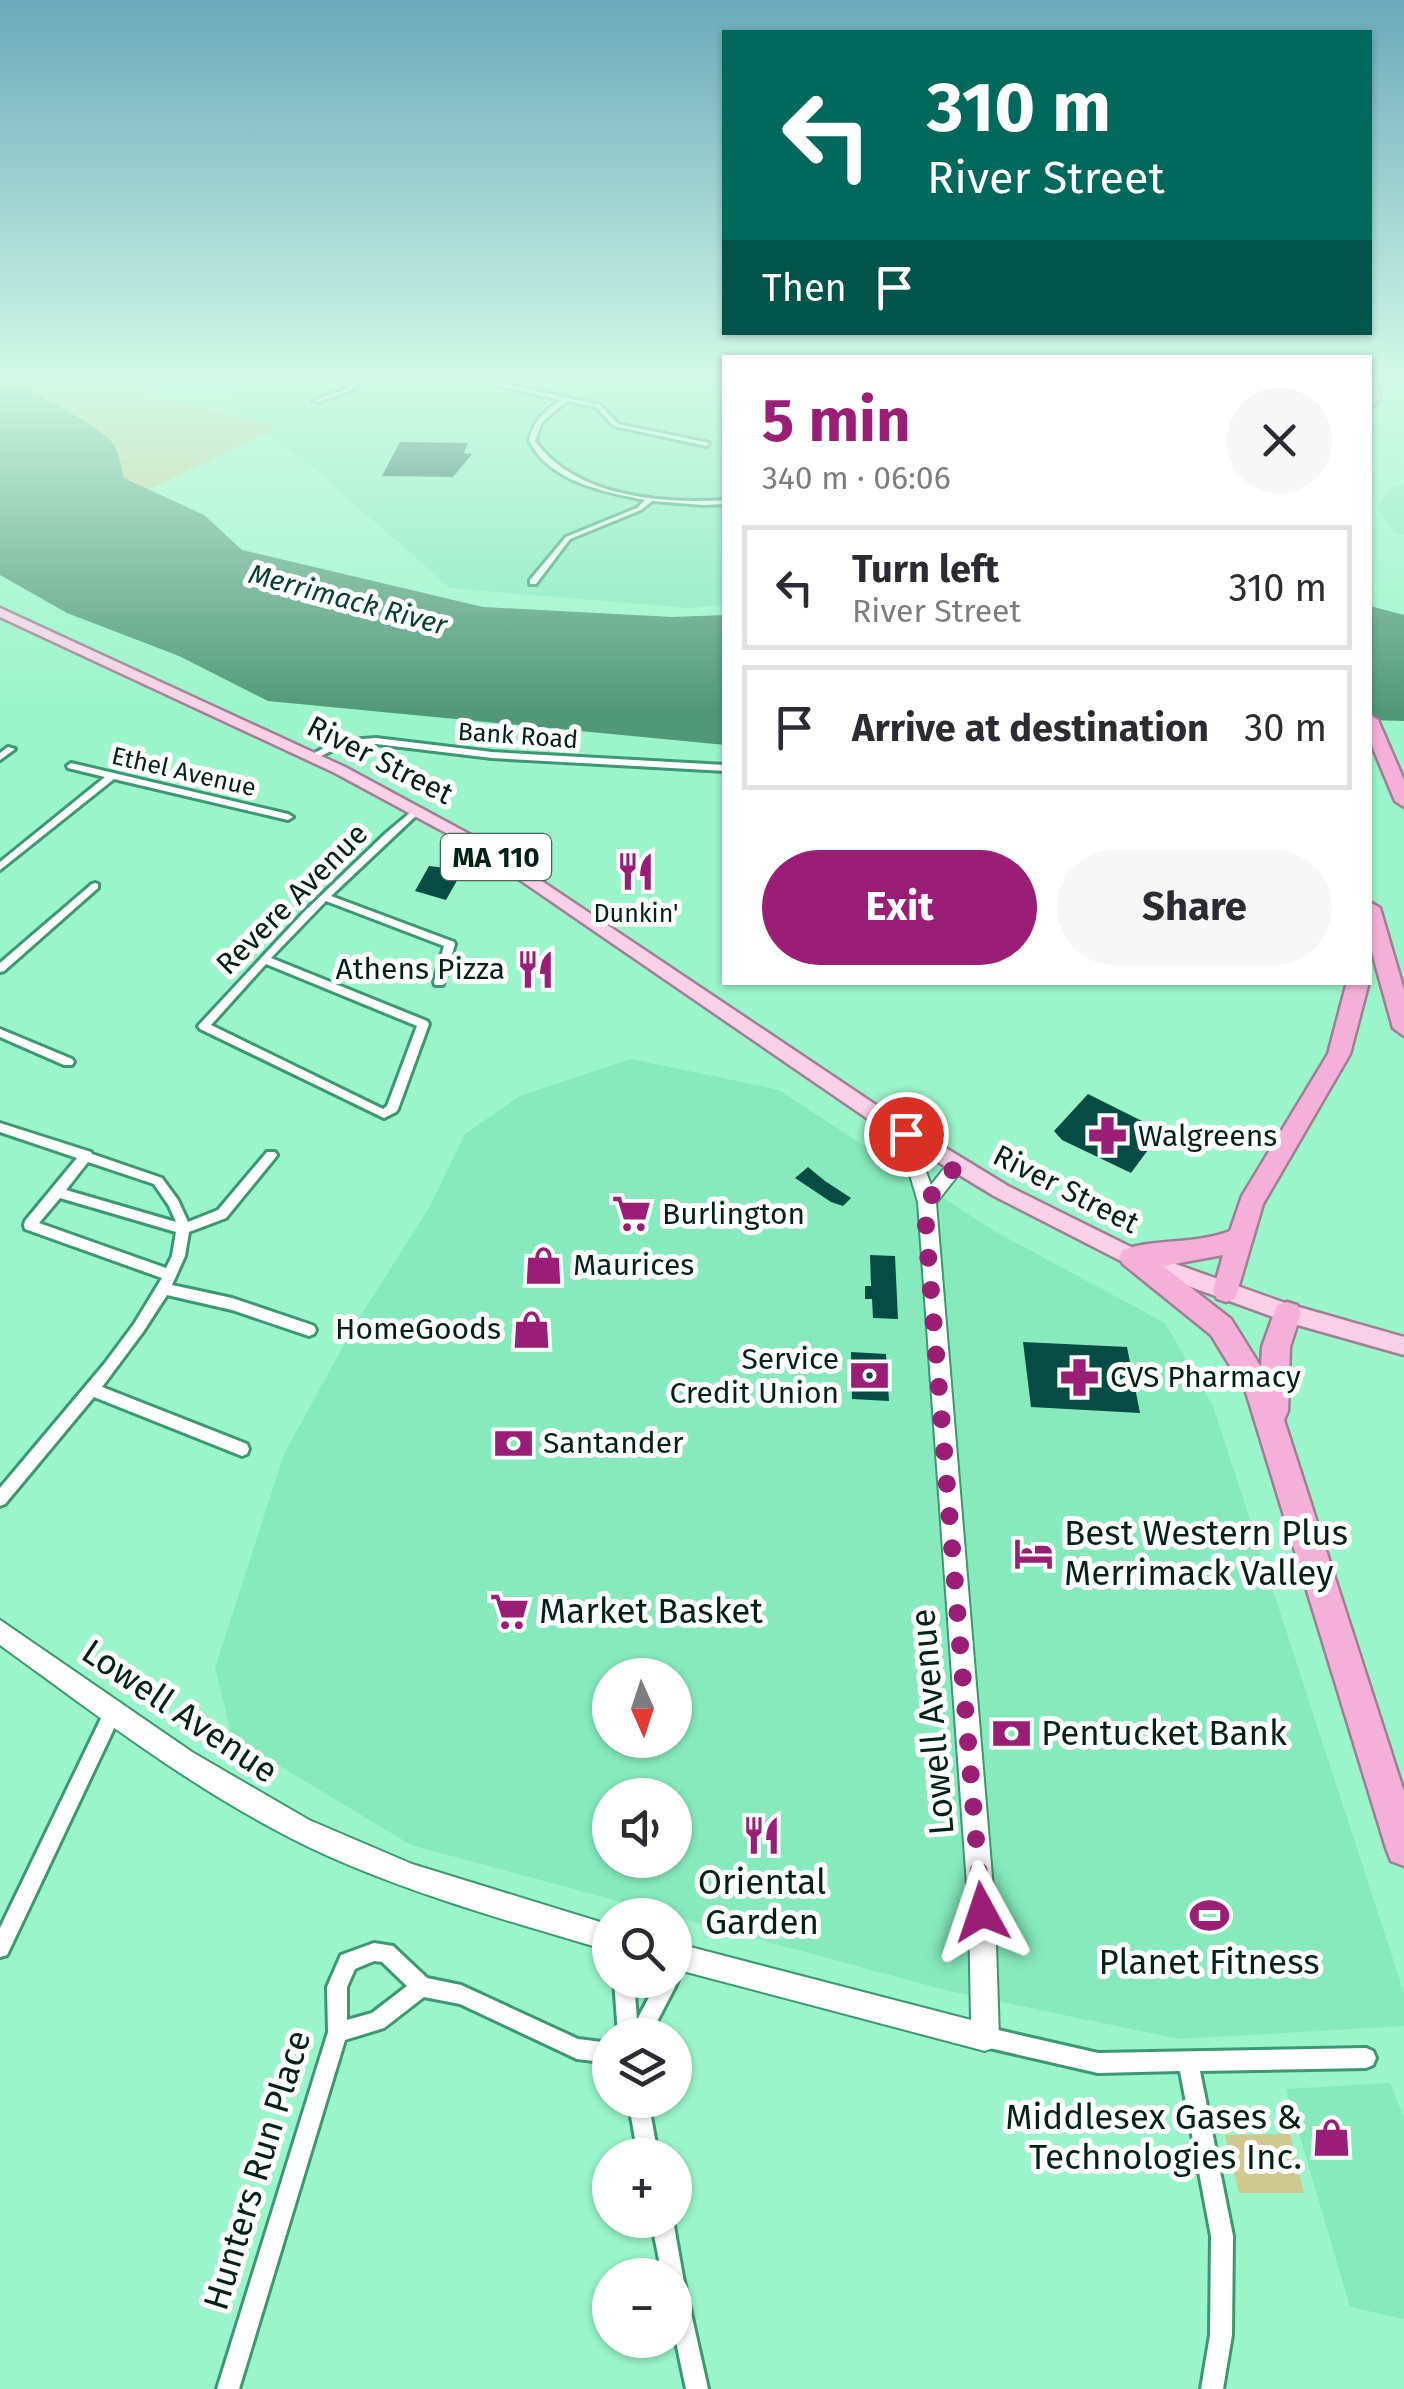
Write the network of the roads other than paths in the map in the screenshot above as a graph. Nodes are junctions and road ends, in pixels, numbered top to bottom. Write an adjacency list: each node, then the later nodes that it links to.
1 (615, 488): 2 (street)
2 (649, 500): 3 (street); 4 (street)
3 (722, 502)
4 (533, 582)
5 (0, 612): 9 (main road, River Street / MA 110)
6 (1372, 725): 13 (highway)
7 (11, 749): 8 (street)
8 (0, 757)
9 (310, 757): 11 (street, Bank Road); 14 (main road, River Street / MA 110)
10 (71, 766): 12 (street, Ethel Avenue)
11 (722, 768)
12 (113, 774): 15 (street, Ethel Avenue); 16 (street)
13 (1404, 801)
14 (417, 810): 18 (street, Revere Avenue); 27 (main road, River Street / MA 110)
15 (288, 816)
16 (0, 867)
17 (96, 886): 21 (street)
18 (327, 898): 20 (street, Revere Avenue); 22 (street)
19 (1372, 915): 24 (highway)
20 (266, 960): 20 (street, Revere Avenue)
21 (0, 969)
22 (439, 982)
23 (1357, 985): 35 (highway)
24 (1404, 1028)
25 (0, 1033): 26 (street)
26 (68, 1062)
27 (878, 1116): 31 (main road, River Street / MA 110); 33 (main road, Lowell Avenue)
28 (0, 1127): 29 (street)
29 (88, 1155): 32 (street); 34 (street)
30 (271, 1155): 34 (street)
31 (956, 1166): 33 (main road); 36 (main road, River Street / MA 110)
32 (57, 1192): 34 (street); 37 (street)
33 (926, 1202): 54 (main road, Lowell Avenue)
34 (183, 1229): 37 (street)
35 (1237, 1240): 36 (highway); 38 (highway)
36 (1132, 1256): 38 (main road, River Street / MA 110); 43 (highway)
37 (168, 1282): 40 (street); 42 (street)
38 (1226, 1291): 39 (main road, River Street / MA 110)
39 (1287, 1312): 41 (main road, River Street / MA 110); 43 (highway)
40 (308, 1330)
41 (1402, 1346)
42 (90, 1389): 44 (street); 45 (street)
43 (1273, 1422): 48 (highway)
44 (242, 1449)
45 (0, 1499)
46 (0, 1631): 47 (main road, Lowell Avenue)
47 (113, 1712): 49 (main road, Lowell Avenue); 50 (street)
48 (1404, 1848)
49 (592, 1932)
50 (0, 1948)
51 (692, 1964): 54 (main road)
52 (422, 1988): 53 (street); 53 (street, Hunters Run Place); 55 (street)
53 (338, 2032): 59 (street, Hunters Run Place)
54 (985, 2037): 57 (street)
55 (592, 2051)
56 (1366, 2058): 57 (street)
57 (1189, 2064): 61 (street)
58 (691, 2358): 60 (street)
59 (228, 2389)
60 (697, 2389)
61 (1212, 2389)

